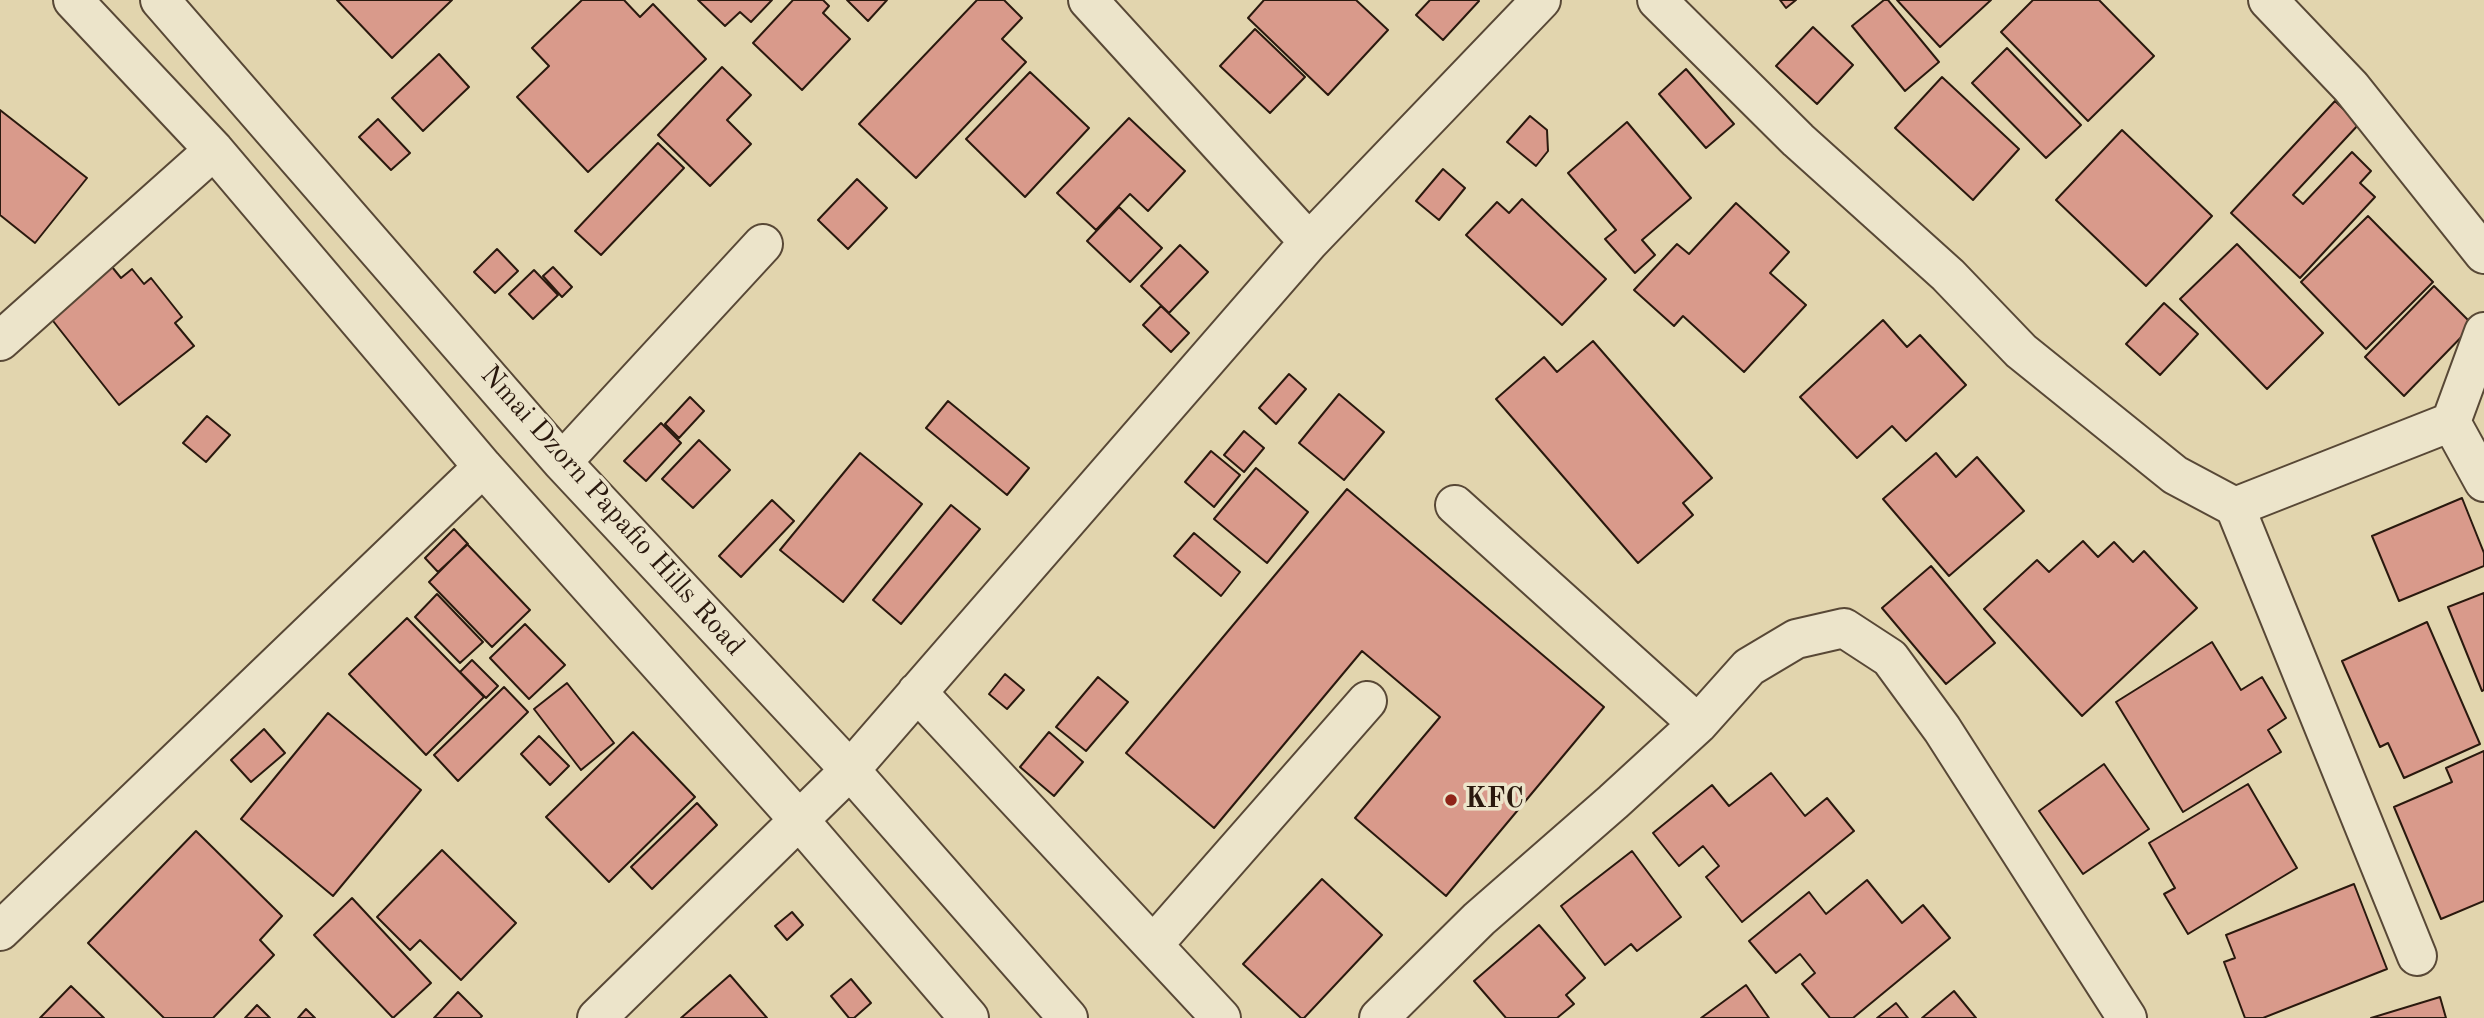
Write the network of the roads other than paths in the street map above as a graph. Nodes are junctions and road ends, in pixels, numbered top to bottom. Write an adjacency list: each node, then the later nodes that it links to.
1 (73, 0): 7 (street)
2 (160, 0): 14 (street, Nmai Dzorn Papafio Hills Road)
3 (1088, 0): 8 (street)
4 (1541, 0): 8 (street)
5 (1657, 0): 18 (street)
6 (2267, 0): 10 (street)
7 (214, 150): 12 (street); 15 (street)
8 (1309, 242): 19 (street)
9 (763, 244): 14 (street)
10 (2484, 254)
11 (2484, 332): 13 (street)
12 (0, 341)
13 (2451, 422): 16 (street); 18 (street)
14 (562, 462): 22 (street, Nmai Dzorn Papafio Hills Road)
15 (483, 467): 23 (street); 24 (street)
16 (2484, 482)
17 (1455, 505): 21 (street)
18 (2235, 507): 26 (street)
19 (917, 692): 22 (street); 25 (street)
20 (1367, 701): 25 (street)
21 (1698, 724): 31 (street); 32 (street)
22 (850, 769): 23 (street); 29 (street, Nmai Dzorn Papafio Hills Road)
23 (799, 820): 27 (street); 28 (street)
24 (0, 931)
25 (1153, 945): 30 (street)
26 (2417, 956)
27 (597, 1018)
28 (969, 1018)
29 (1068, 1018)
30 (1221, 1018)
31 (1379, 1018)
32 (2127, 1018)

